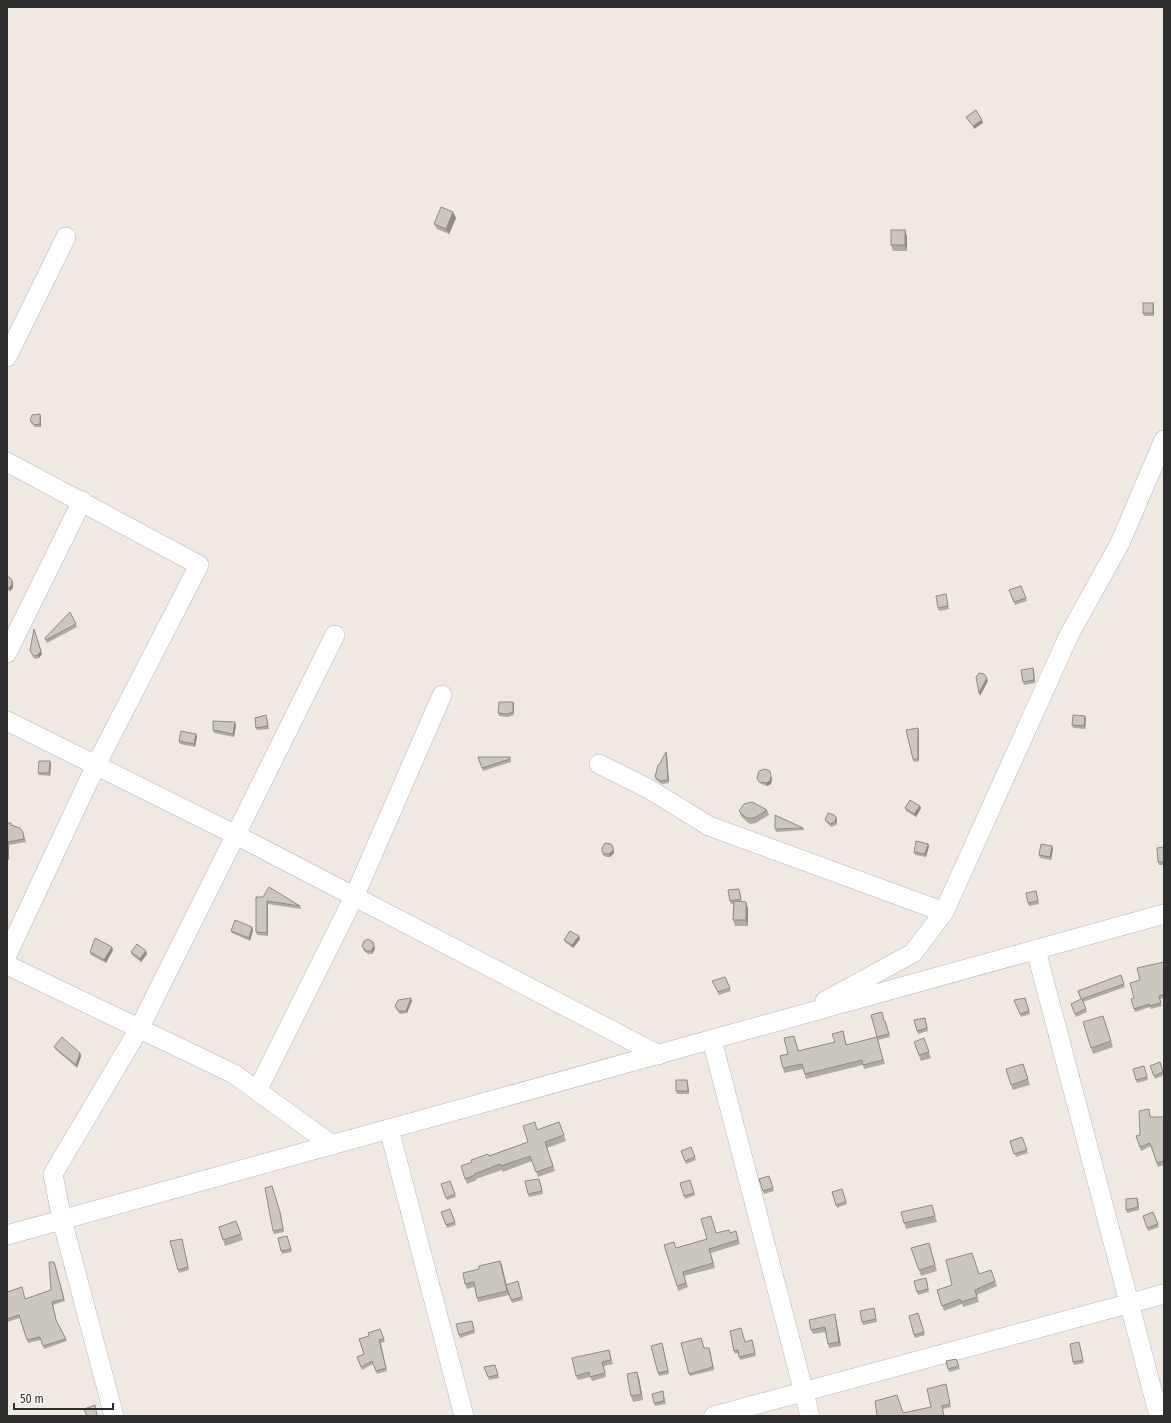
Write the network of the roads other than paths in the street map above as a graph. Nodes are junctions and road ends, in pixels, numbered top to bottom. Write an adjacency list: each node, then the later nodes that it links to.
1 (66, 237): 2 (street)
2 (7, 357)
3 (1164, 440): 14 (street)
4 (7, 462): 5 (street)
5 (82, 501): 7 (street); 11 (street)
6 (335, 635): 12 (street)
7 (7, 653)
8 (442, 695): 13 (street)
9 (7, 721): 11 (street)
10 (599, 764): 14 (street)
11 (96, 765): 12 (street); 17 (street)
12 (236, 835): 13 (street); 20 (street)
13 (354, 896): 22 (street); 23 (street)
14 (944, 912): 19 (street)
15 (1164, 914): 16 (street)
16 (1036, 950): 19 (street); 29 (street)
17 (7, 955)
18 (7, 965): 20 (street)
19 (797, 1016): 21 (street)
20 (139, 1028): 23 (street); 26 (street)
21 (712, 1040): 22 (street); 30 (street)
22 (659, 1054): 24 (street)
23 (257, 1092): 25 (street)
24 (389, 1129): 25 (street); 32 (street)
25 (332, 1145): 26 (street)
26 (62, 1220): 27 (street); 31 (street)
27 (7, 1235)
28 (1164, 1294): 29 (street)
29 (1130, 1304): 30 (street); 35 (street)
30 (804, 1391): 33 (street); 34 (street)
31 (114, 1416)
32 (464, 1416)
33 (714, 1416)
34 (810, 1416)
35 (1159, 1416)

